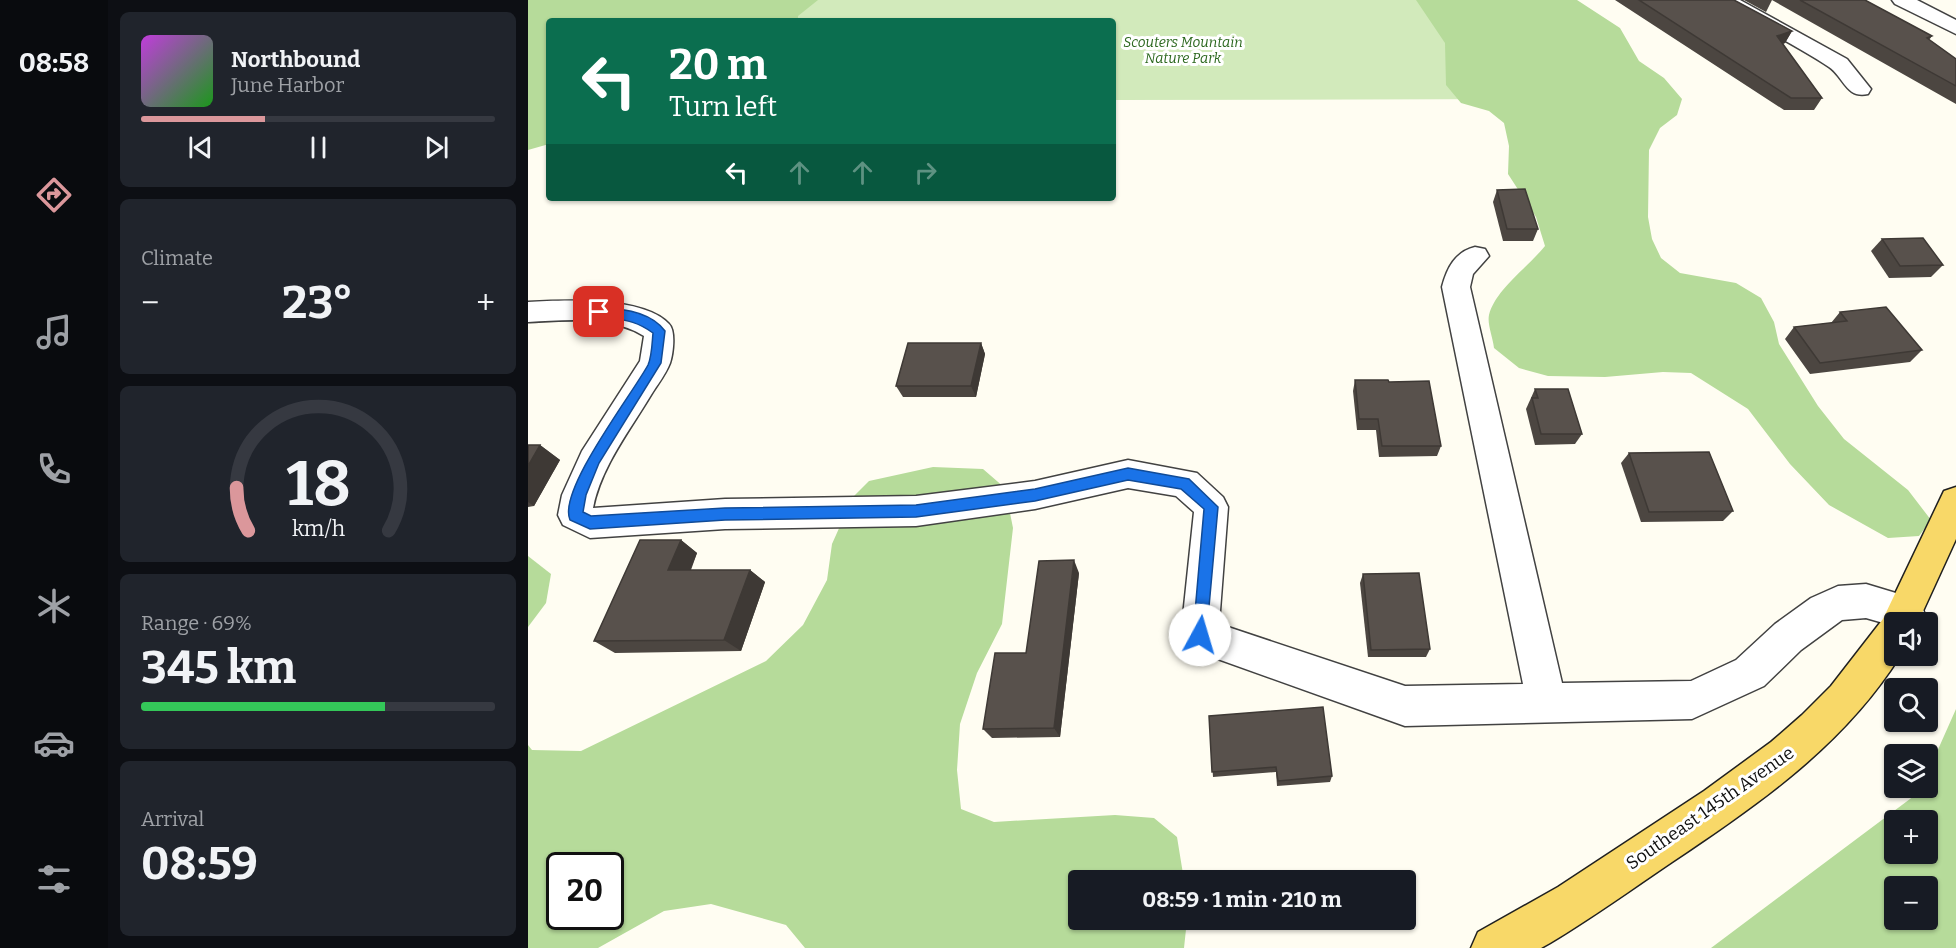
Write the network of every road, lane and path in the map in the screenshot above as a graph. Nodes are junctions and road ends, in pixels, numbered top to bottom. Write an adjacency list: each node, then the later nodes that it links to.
1 (1725, 0): 4 (street)
2 (1902, 0): 3 (street)
3 (1956, 27)
4 (1860, 89)
5 (1475, 256): 11 (street)
6 (528, 312): 11 (street)
7 (1956, 501): 9 (main road, Southeast 145th Avenue)
8 (1884, 612): 11 (street)
9 (1905, 612)
10 (1884, 648): 12 (main road, Southeast 145th Avenue)
11 (1547, 703)
12 (1494, 948)

